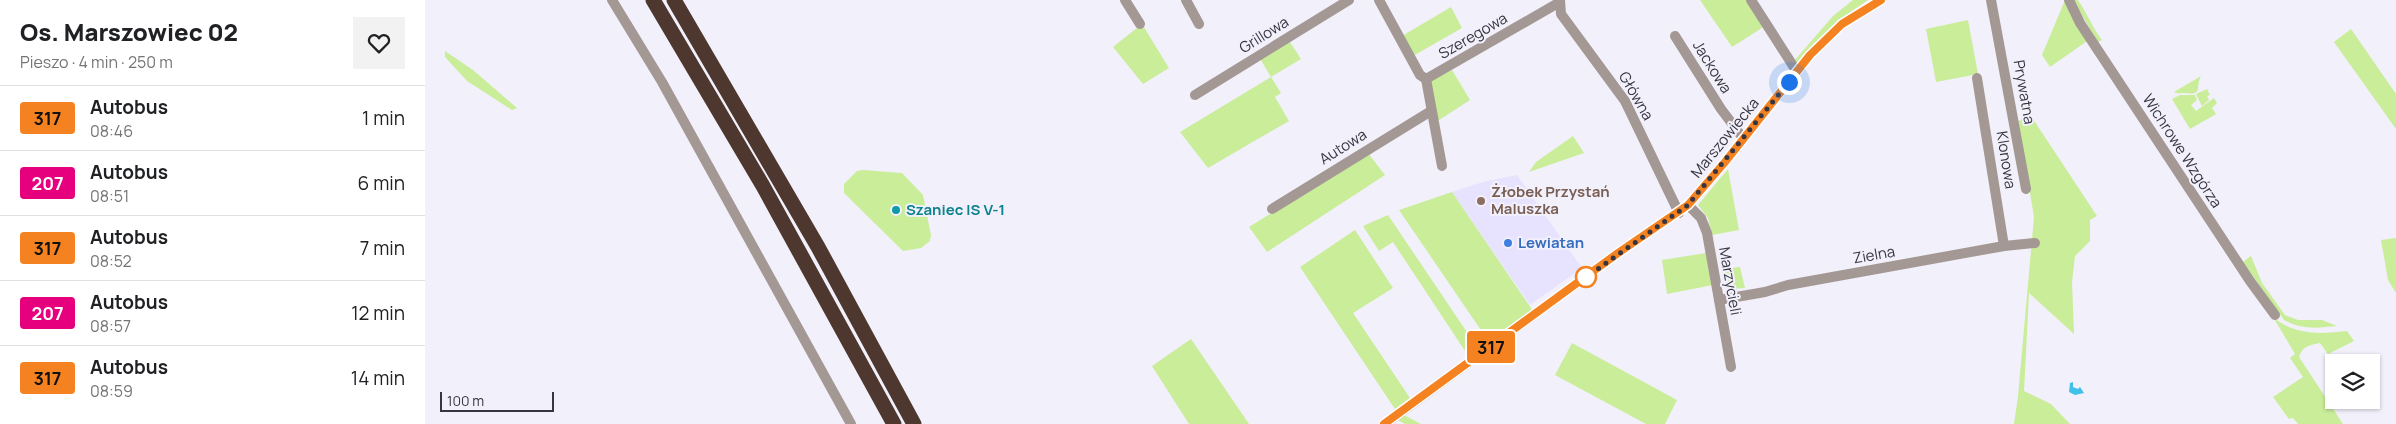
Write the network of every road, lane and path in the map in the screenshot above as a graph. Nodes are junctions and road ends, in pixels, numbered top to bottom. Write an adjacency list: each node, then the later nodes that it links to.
1 (612, 0): 32 (street)
2 (653, 0): 33 (highway)
3 (674, 0): 34 (highway)
4 (1125, 0): 13 (street)
5 (1186, 0): 14 (street)
6 (1349, 0): 19 (street, Grillowa)
7 (1379, 0): 18 (street)
8 (1751, 0): 16 (street)
9 (1881, 0): 16 (street, Marszowiecka)
10 (1991, 0): 23 (street, Prywatna)
11 (2069, 0): 30 (street, Wichrowe Wzgórza)
12 (1560, 1): 18 (street, Szeregowa); 26 (street, Główna)
13 (1140, 24)
14 (1199, 24)
15 (1675, 36): 21 (street, Jackowa)
16 (1797, 72): 21 (street, Marszowiecka)
17 (1977, 78): 28 (street, Klonowa)
18 (1426, 79): 20 (street)
19 (1195, 95)
20 (1431, 111): 22 (street); 25 (street, Autowa)
21 (1743, 138): 24 (street, Marszowiecka)
22 (1442, 166)
23 (2026, 189)
24 (1688, 205): 26 (street, Marszowiecka); 29 (street, Marzycieli)
25 (1272, 209)
26 (1679, 213): 35 (street, Marszowiecka)
27 (2035, 243): 28 (street, Zielna)
28 (2004, 246): 29 (street, Zielna)
29 (1719, 300): 31 (street, Marzycieli)
30 (2275, 315)
31 (1731, 367)
32 (851, 424)
33 (894, 424)
34 (915, 424)
35 (1385, 424)

